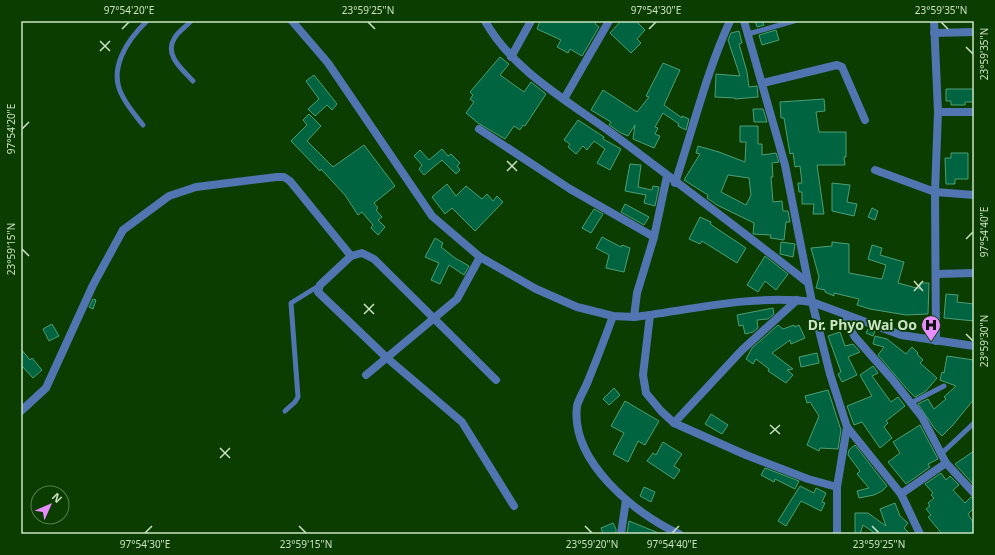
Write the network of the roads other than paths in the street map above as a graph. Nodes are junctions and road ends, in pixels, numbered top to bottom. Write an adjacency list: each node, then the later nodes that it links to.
1 (147, 21): 21 (lane)
2 (191, 21): 15 (lane)
3 (292, 21): 30 (street)
4 (485, 21): 14 (street)
5 (531, 21): 14 (street)
6 (609, 21): 17 (street)
7 (730, 21): 25 (street)
8 (744, 21): 13 (street)
9 (794, 21): 13 (lane)
10 (934, 21): 12 (street)
11 (974, 32): 12 (street)
12 (934, 33): 18 (street)
13 (748, 34): 16 (street)
14 (511, 57): 17 (street)
15 (193, 81)
16 (763, 83): 20 (street); 33 (street)
17 (564, 98): 24 (street)
18 (938, 112): 19 (street); 26 (street)
19 (974, 112)
20 (865, 120)
21 (143, 125)
22 (479, 129): 28 (street)
23 (875, 170): 26 (street)
24 (667, 176): 25 (street); 28 (street)
25 (675, 183): 33 (street)
26 (935, 192): 27 (street); 32 (street)
27 (974, 195)
28 (654, 237): 40 (street)
29 (351, 256): 34 (street); 41 (street); 49 (street)
30 (480, 257): 38 (street); 41 (street)
31 (974, 273): 32 (street)
32 (937, 274): 42 (street)
33 (807, 282): 36 (street)
34 (320, 285): 44 (street); 50 (lane)
35 (797, 300): 36 (street); 37 (street); 51 (street)
36 (812, 302): 39 (street); 53 (street)
37 (650, 315): 40 (street); 51 (street)
38 (613, 316): 40 (street); 59 (street)
39 (846, 316): 42 (street); 48 (street)
40 (634, 317)
41 (435, 319): 44 (street); 46 (street)
42 (936, 341): 43 (street)
43 (974, 346)
44 (387, 358): 45 (street); 60 (street)
45 (366, 375)
46 (496, 380)
47 (944, 386): 48 (lane)
48 (911, 403): 54 (street)
49 (21, 411)
50 (285, 411)
51 (674, 423): 56 (street)
52 (974, 423): 54 (lane)
53 (847, 427): 56 (street); 58 (street)
54 (941, 454): 55 (street)
55 (946, 463): 57 (street); 58 (street)
56 (837, 487): 63 (street)
57 (974, 493)
58 (901, 494): 64 (street)
59 (626, 500): 61 (street); 62 (street)
60 (514, 506)
61 (621, 534)
62 (679, 534)
63 (838, 534)
64 (920, 534)

